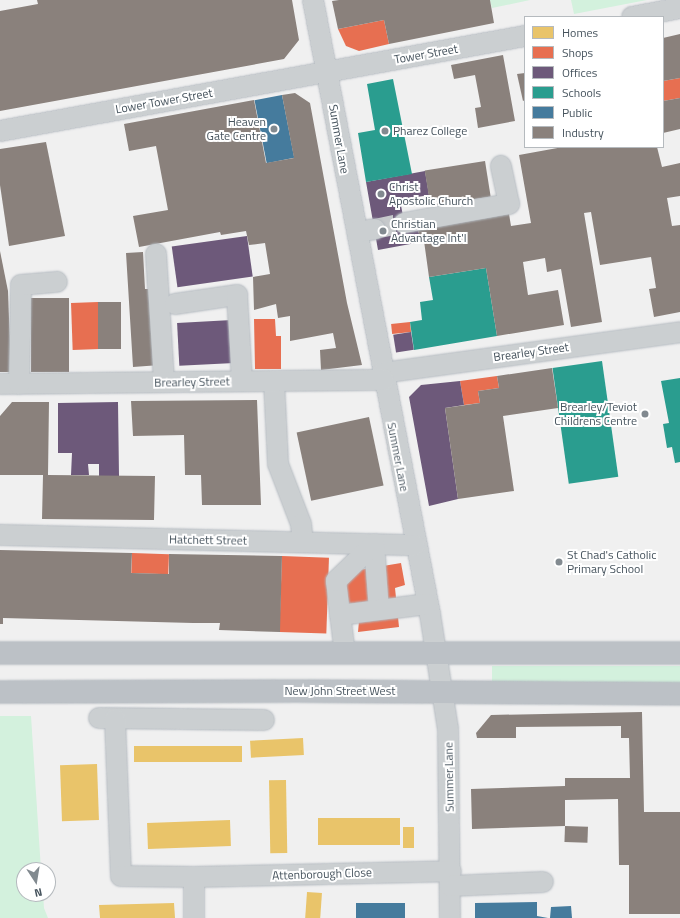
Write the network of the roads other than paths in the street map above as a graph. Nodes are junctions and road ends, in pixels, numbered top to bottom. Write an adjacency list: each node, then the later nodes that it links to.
1 (313, 0): 5 (street, Summer Lane)
2 (680, 8): 3 (street)
3 (637, 16)
4 (524, 36): 5 (street, Tower Street)
5 (327, 72): 6 (street, Lower Tower Street); 13 (street, Summer Lane)
6 (0, 130)
7 (501, 166): 8 (street)
8 (404, 223)
9 (156, 254): 16 (street)
10 (57, 282): 17 (street)
11 (174, 304): 14 (street)
12 (680, 332): 13 (street, Brearley Street)
13 (383, 376): 15 (street, Brearley Street); 21 (street, Summer Lane)
14 (242, 381): 15 (street, Brearley Street); 16 (street, Brearley Street)
15 (274, 381): 19 (street)
16 (164, 382): 17 (street, Brearley Street)
17 (10, 384)
18 (0, 534): 19 (street, Hatchett Street)
19 (303, 542): 20 (street, Hatchett Street)
20 (374, 544): 21 (street, Hatchett Street); 23 (street); 24 (street)
21 (415, 545): 22 (street, Summer Lane)
22 (427, 604): 23 (street); 28 (street, Summer Lane)
23 (379, 610): 24 (street)
24 (340, 615): 27 (street)
25 (0, 653): 27 (highway)
26 (680, 653): 28 (highway)
27 (345, 654): 28 (highway)
28 (436, 654): 30 (street, Summer Lane)
29 (0, 692): 30 (highway, New John Street West)
30 (442, 693): 31 (highway, New John Street West); 34 (street, Summer Lane)
31 (680, 694)
32 (264, 720): 33 (street, Attenborough Close)
33 (194, 877): 34 (street, Attenborough Close); 36 (street)
34 (450, 878): 35 (street, Attenborough Close); 37 (street, Summer Lane)
35 (543, 882)
36 (194, 918)
37 (450, 918)

